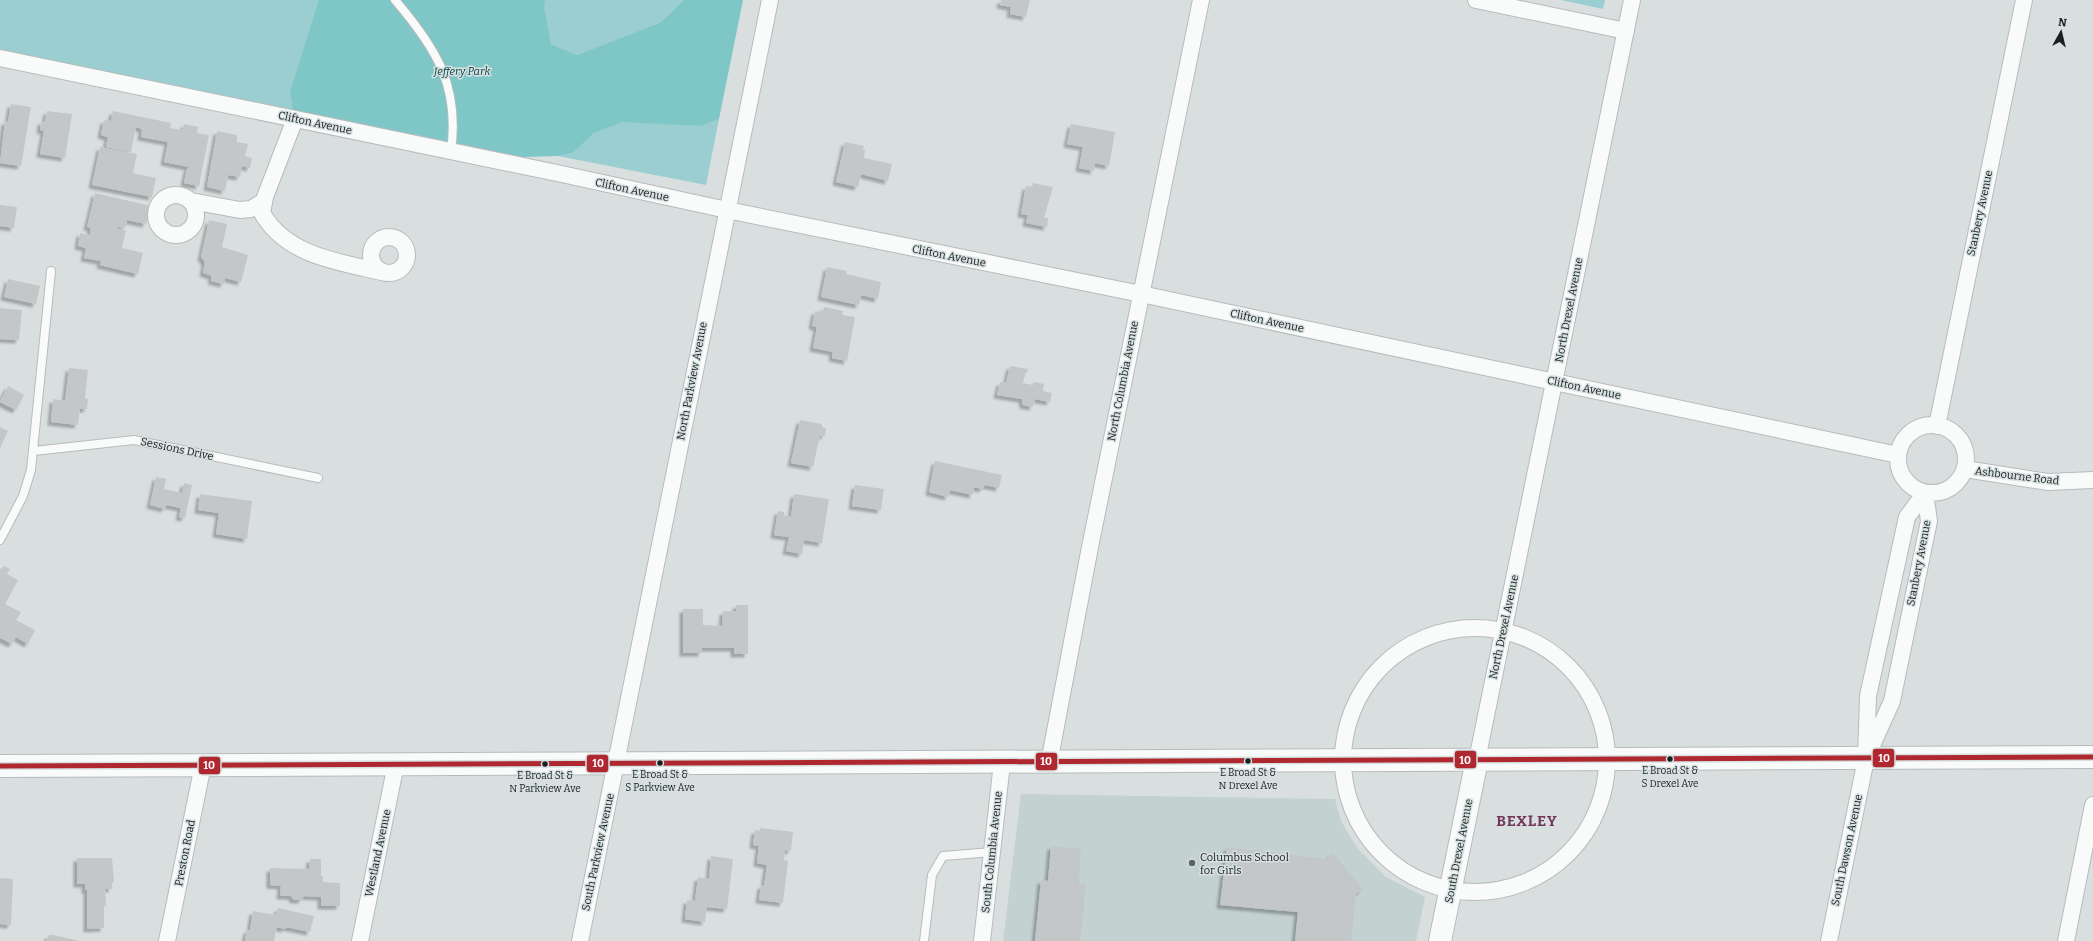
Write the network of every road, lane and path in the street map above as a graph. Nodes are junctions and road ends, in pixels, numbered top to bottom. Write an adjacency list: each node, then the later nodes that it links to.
1 (395, 0): 10 (lane)
2 (770, 0): 13 (street, North Parkview Avenue)
3 (1200, 0): 16 (street, North Columbia Avenue)
4 (1476, 0): 7 (street)
5 (1632, 0): 7 (street, North Drexel Avenue)
6 (2024, 0): 18 (street, Stanbery Avenue)
7 (1626, 31): 17 (street, North Drexel Avenue)
8 (0, 58): 9 (street, Clifton Avenue)
9 (295, 119): 10 (street, Clifton Avenue); 12 (street)
10 (451, 151): 13 (street, Clifton Avenue)
11 (191, 201): 12 (street)
12 (264, 201): 15 (street)
13 (727, 210): 16 (street, Clifton Avenue); 32 (street, North Parkview Avenue)
14 (51, 270): 19 (lane)
15 (386, 273)
16 (1141, 294): 17 (street, Clifton Avenue); 34 (street, North Columbia Avenue)
17 (1554, 381): 20 (street, Clifton Avenue); 26 (street, North Drexel Avenue)
18 (1937, 426): 20 (street); 21 (street)
19 (34, 451): 22 (lane, Sessions Drive); 25 (lane)
20 (1898, 455): 24 (street)
21 (1965, 469): 23 (street, Ashbourne Road); 24 (street)
22 (318, 478)
23 (2093, 480)
24 (1925, 493): 28 (street, Stanbery Avenue); 28 (street, Stanbery Avenue)
25 (0, 540)
26 (1503, 632): 29 (street); 30 (street, North Drexel Avenue); 31 (street)
27 (2093, 757): 28 (main road)
28 (1866, 759): 31 (main road); 47 (street, South Dawson Avenue)
29 (1343, 760): 30 (main road); 34 (main road); 40 (street)
30 (1477, 760): 31 (main road); 40 (main road, South Drexel Avenue)
31 (1607, 760): 40 (street)
32 (616, 763): 33 (main road); 35 (main road); 43 (street, South Parkview Avenue)
33 (1002, 763): 34 (main road); 39 (street, South Columbia Avenue)
34 (1049, 763)
35 (396, 764): 36 (main road); 42 (street, Westland Avenue)
36 (203, 765): 37 (main road); 41 (street, Preston Road)
37 (0, 766)
38 (2093, 805): 48 (street)
39 (992, 852): 44 (lane); 45 (street, South Columbia Avenue)
40 (1451, 890): 46 (main road, South Drexel Avenue)
41 (167, 941)
42 (360, 941)
43 (580, 941)
44 (924, 941)
45 (982, 941)
46 (1440, 941)
47 (1829, 941)
48 (2066, 941)

